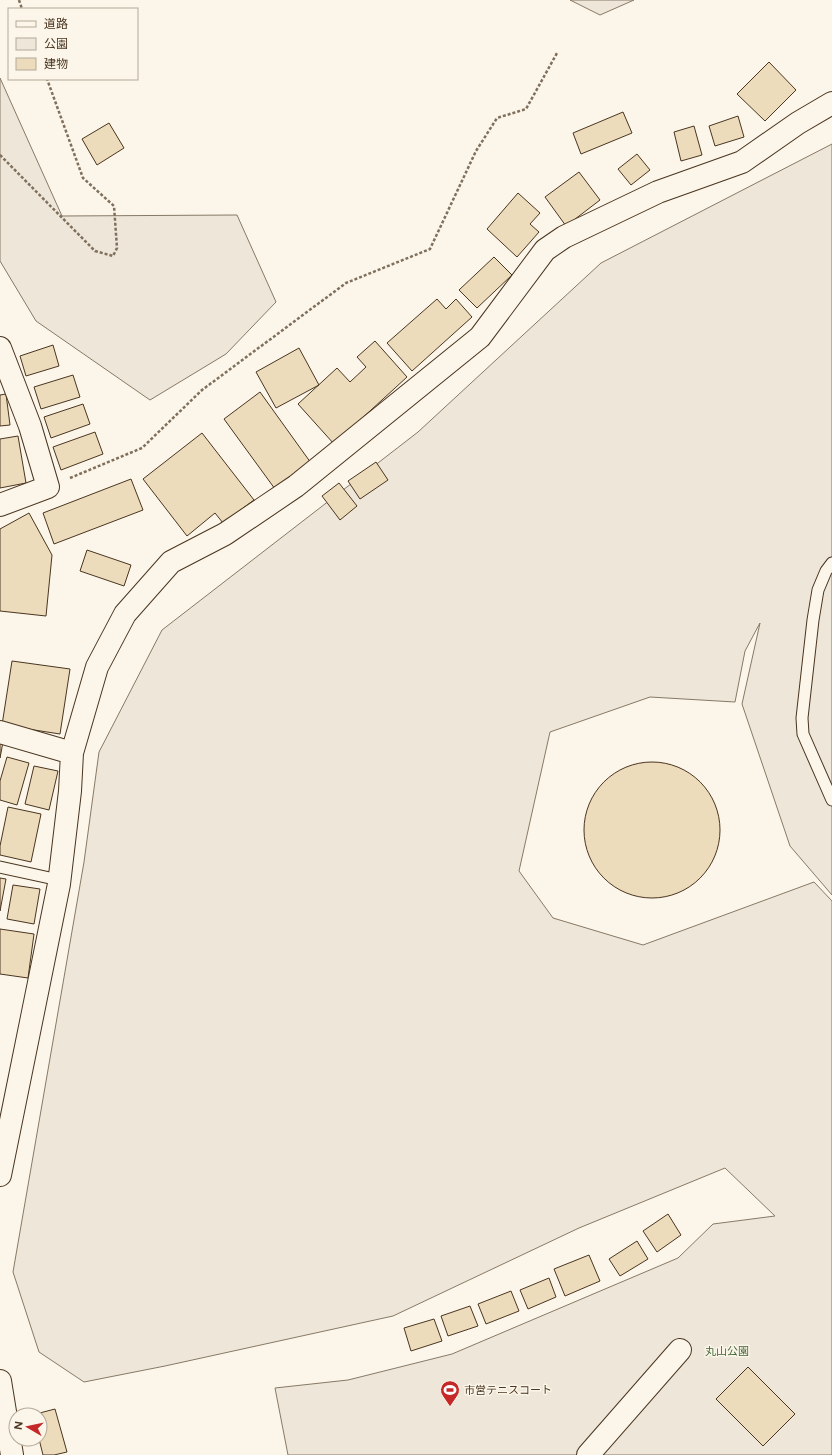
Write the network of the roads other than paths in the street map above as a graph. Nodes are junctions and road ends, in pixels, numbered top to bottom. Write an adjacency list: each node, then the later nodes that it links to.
1 (832, 103): 6 (street)
2 (0, 348): 3 (street)
3 (0, 505)
4 (832, 562): 7 (lane)
5 (0, 732): 6 (street)
6 (72, 753): 9 (street)
7 (832, 800)
8 (0, 867): 9 (lane)
9 (59, 880): 10 (street)
10 (5, 1125): 11 (street)
11 (0, 1175)
12 (680, 1350): 14 (street)
13 (0, 1381): 15 (street)
14 (593, 1453)
15 (12, 1455)

